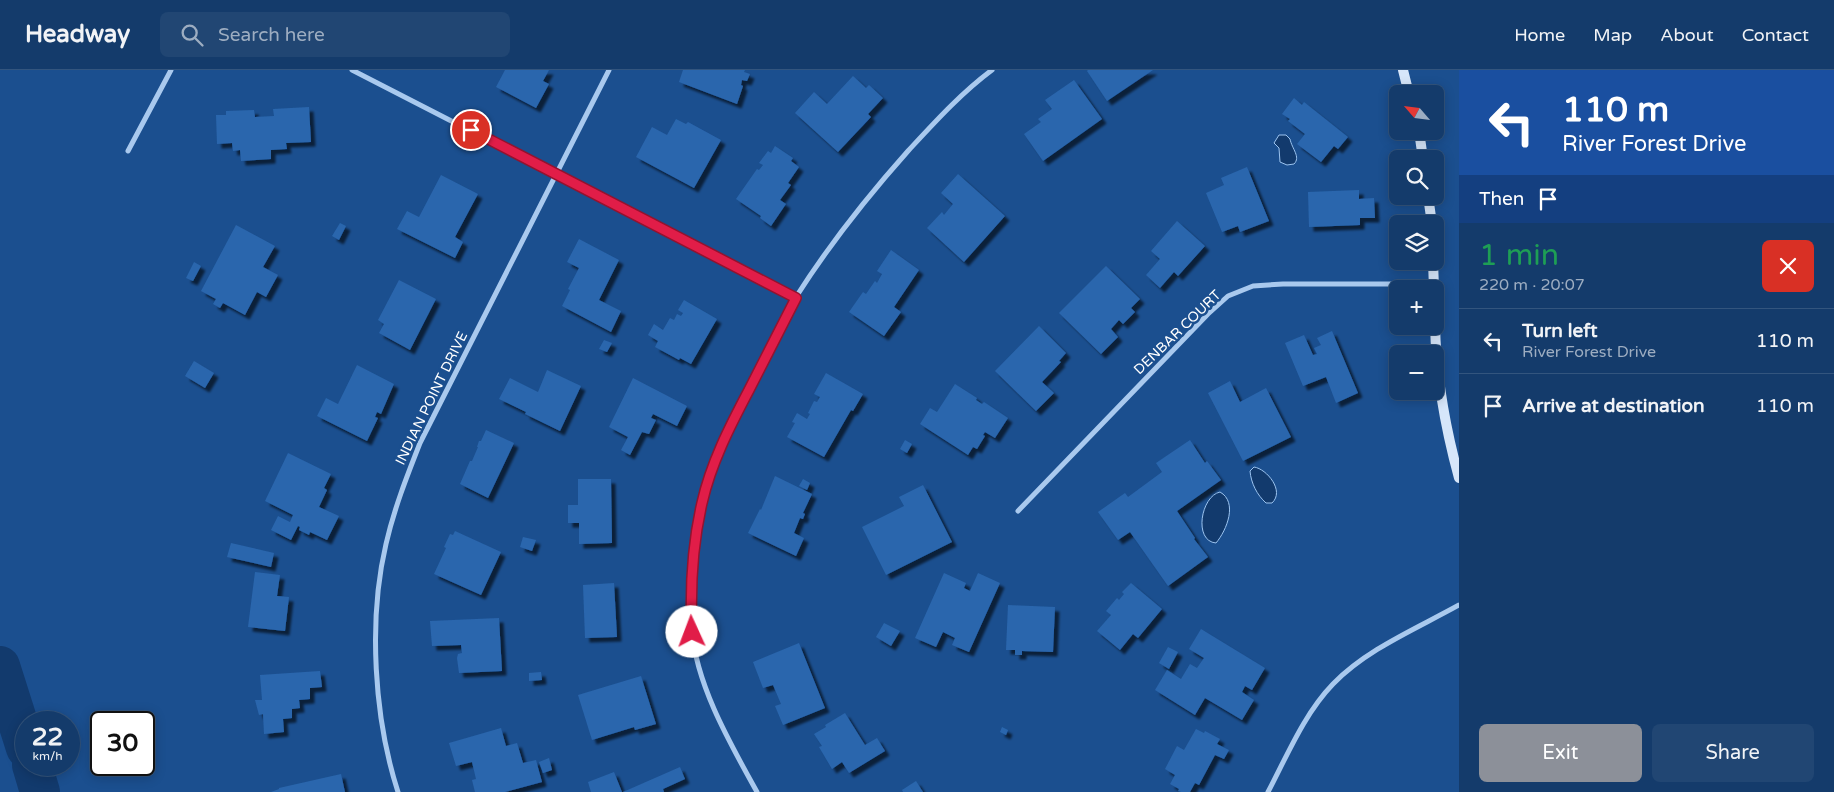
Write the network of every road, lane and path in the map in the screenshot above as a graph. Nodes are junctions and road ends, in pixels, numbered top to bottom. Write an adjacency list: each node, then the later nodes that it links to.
1 (171, 70): 7 (street)
2 (352, 70): 8 (street)
3 (609, 70): 8 (street, INDIAN POINT DRIVE)
4 (992, 70): 10 (street)
5 (1404, 70): 6 (main road)
6 (1408, 85)
7 (128, 150)
8 (555, 174): 10 (street); 15 (street, INDIAN POINT DRIVE)
9 (1389, 285): 13 (street, DENBAR COURT)
10 (796, 298): 16 (street)
11 (1435, 335): 12 (main road)
12 (1459, 478)
13 (1018, 511)
14 (1459, 605): 17 (street)
15 (398, 792)
16 (757, 792)
17 (1268, 792)

